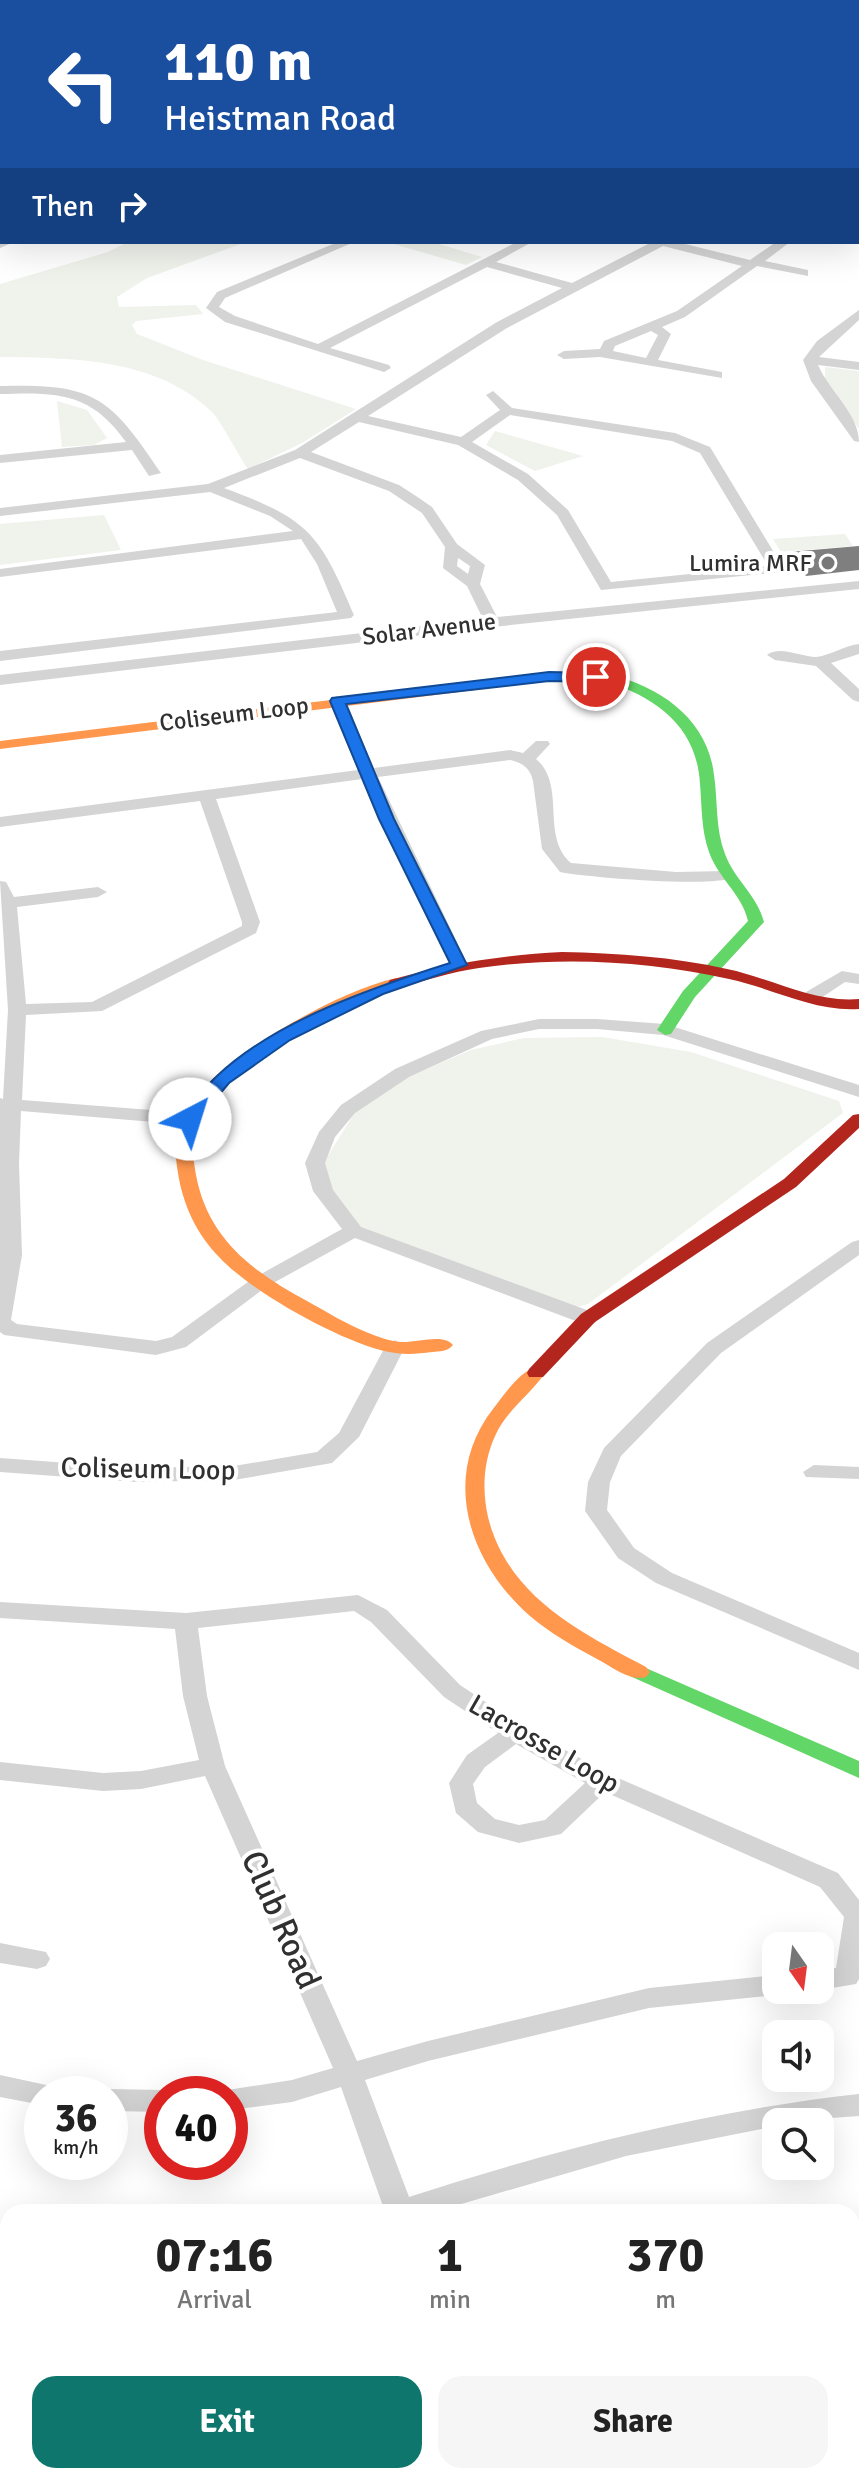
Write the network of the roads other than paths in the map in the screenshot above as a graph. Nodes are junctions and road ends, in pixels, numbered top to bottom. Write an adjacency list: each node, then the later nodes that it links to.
1 (343, 244): 13 (street)
2 (522, 244): 7 (street)
3 (658, 244): 10 (street)
4 (671, 244): 8 (street)
5 (696, 244): 8 (street)
6 (781, 244): 8 (street)
7 (492, 260): 10 (street); 13 (street)
8 (755, 262): 9 (street); 12 (street)
9 (804, 273)
10 (576, 284): 24 (street)
11 (859, 314): 16 (street)
12 (651, 326): 14 (street); 17 (street)
13 (319, 349): 19 (street)
14 (605, 354): 15 (street); 17 (street)
15 (564, 355)
16 (810, 360): 18 (street); 25 (street)
17 (650, 363): 20 (street)
18 (859, 366)
19 (384, 368)
20 (717, 375)
21 (0, 390): 27 (street)
22 (493, 395): 23 (street)
23 (508, 411): 26 (street); 26 (street)
24 (356, 417): 26 (street); 28 (street)
25 (859, 438)
26 (463, 442)
27 (136, 445): 29 (street); 30 (street)
28 (300, 453): 31 (street); 36 (street)
29 (0, 459)
30 (154, 473)
31 (211, 488): 32 (street); 33 (street)
32 (0, 512)
33 (305, 534): 34 (street); 39 (street)
34 (0, 573)
35 (859, 585): 36 (street, Solar Avenue)
36 (492, 622): 41 (street, Solar Avenue)
37 (859, 649): 40 (street)
38 (775, 655): 40 (street)
39 (0, 656)
40 (821, 662): 42 (street)
41 (0, 680)
42 (859, 697)
43 (337, 701): 45 (street, Coliseum Loop); 47 (street); 50 (street, Coliseum Loop)
44 (542, 744): 46 (street)
45 (0, 745)
46 (526, 759): 47 (street); 50 (street)
47 (368, 771): 48 (street); 54 (street)
48 (207, 796): 49 (street); 59 (street)
49 (0, 822)
50 (726, 876): 55 (street)
51 (0, 886): 53 (street)
52 (98, 892): 53 (street)
53 (8, 903): 59 (street)
54 (459, 965): 55 (street); 63 (street)
55 (711, 969): 57 (street); 60 (street)
56 (859, 979): 57 (street)
57 (812, 996): 58 (street)
58 (859, 1004)
59 (17, 1010): 62 (street)
60 (665, 1030): 61 (street); 65 (street)
61 (859, 1091)
62 (8, 1104): 63 (street); 69 (street)
63 (190, 1119): 67 (street)
64 (859, 1119): 68 (street)
65 (354, 1231): 67 (street); 68 (street)
66 (859, 1246): 77 (street)
67 (259, 1283): 69 (street); 71 (street)
68 (588, 1318): 80 (street)
69 (0, 1321)
70 (444, 1345): 71 (street)
71 (395, 1347): 72 (street, Coliseum Loop)
72 (0, 1465)
73 (814, 1472): 74 (street)
74 (858, 1473)
75 (0, 1610): 76 (street, Lacrosse Loop)
76 (186, 1621): 78 (street, Lacrosse Loop); 79 (street, Club Road)
77 (859, 1662)
78 (515, 1733): 82 (street, Lacrosse Loop); 82 (street)
79 (213, 1766): 81 (street); 87 (street, Club Road)
80 (859, 1770)
81 (0, 1771)
82 (602, 1781): 85 (street, Lacrosse Loop)
83 (0, 1953): 84 (street)
84 (37, 1959)
85 (853, 1981)
86 (762, 1986): 87 (street)
87 (350, 2076): 90 (street); 92 (street, Club Road)
88 (0, 2086): 89 (street)
89 (24, 2091)
90 (248, 2097)
91 (859, 2105): 93 (street)
92 (397, 2204)
93 (427, 2204)

